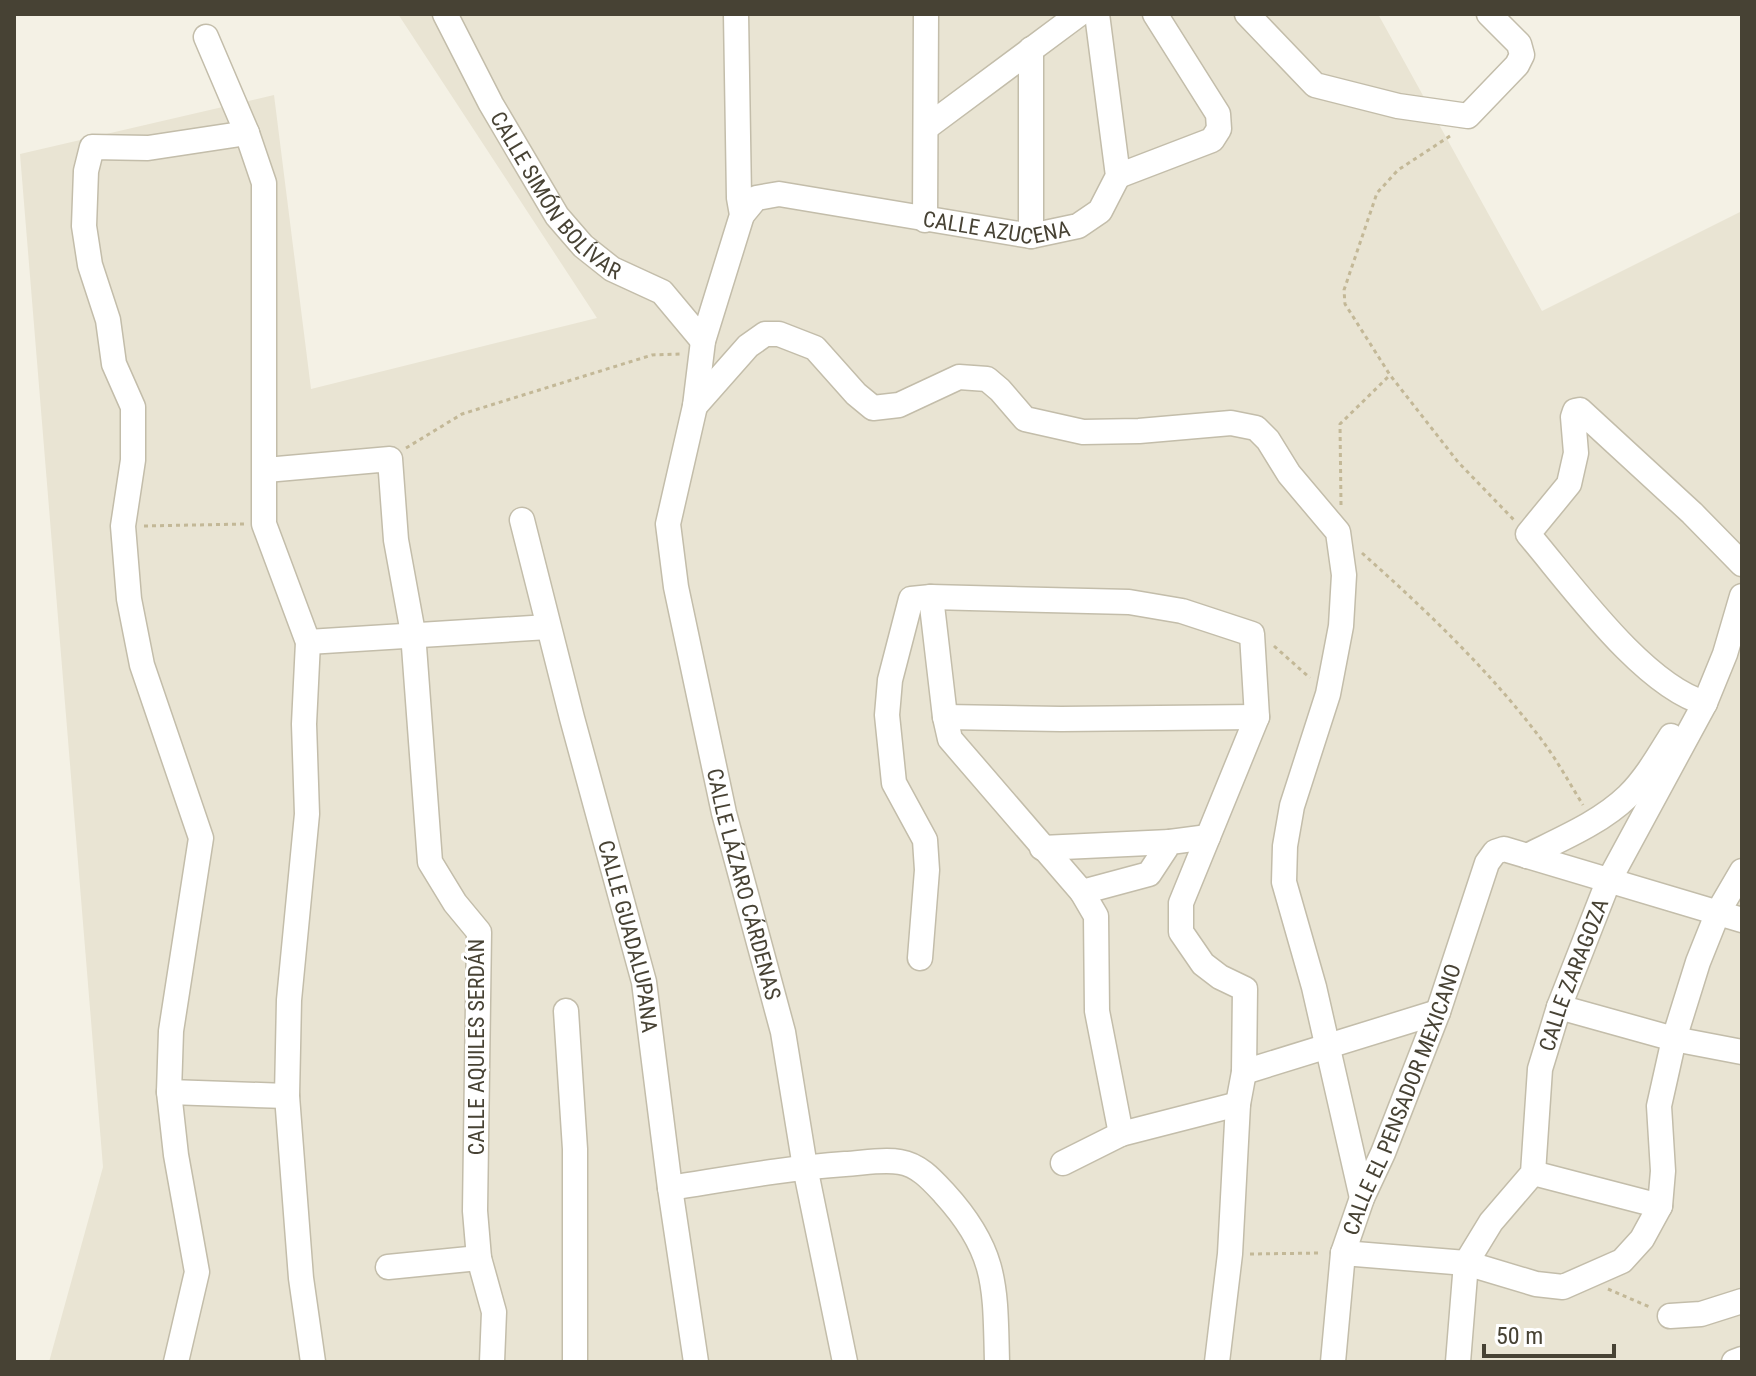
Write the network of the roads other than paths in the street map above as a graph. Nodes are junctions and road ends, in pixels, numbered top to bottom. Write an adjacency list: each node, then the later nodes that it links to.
1 (445, 14): 17 (street, CALLE SIMÓN BOLÍVAR)
2 (736, 14): 14 (street)
3 (926, 14): 11 (street)
4 (1079, 14): 10 (street)
5 (1097, 14): 13 (street)
6 (1155, 14): 13 (street)
7 (1247, 14): 8 (street)
8 (1489, 14)
9 (206, 37): 12 (street)
10 (1031, 49): 11 (street); 16 (street)
11 (927, 127): 15 (street)
12 (247, 133): 19 (street); 47 (street)
13 (1118, 176): 16 (street, CALLE AZUCENA)
14 (742, 215): 15 (street, CALLE AZUCENA); 17 (street, CALLE LÁZARO CÁRDENAS)
15 (925, 220): 16 (street, CALLE AZUCENA)
16 (1031, 236)
17 (703, 347): 18 (street, CALLE LÁZARO CÁRDENAS)
18 (695, 406): 44 (street); 52 (street, CALLE LÁZARO CÁRDENAS)
19 (266, 470): 25 (street, CALLE AQUILES SERDÁN); 26 (street)
20 (522, 520): 24 (street, CALLE GUADALUPANA)
21 (1742, 564): 27 (street)
22 (1742, 596): 27 (street)
23 (931, 597): 28 (street); 29 (street); 39 (street)
24 (548, 627): 25 (street); 54 (street, CALLE GUADALUPANA)
25 (413, 633): 26 (street); 58 (street, CALLE AQUILES SERDÁN)
26 (308, 642): 48 (street)
27 (1698, 701): 33 (street); 35 (street, CALLE ZARAGOZA)
28 (945, 717): 29 (street); 32 (street)
29 (1257, 717): 30 (street)
30 (1208, 837): 31 (street); 46 (street)
31 (1170, 842): 32 (street); 36 (street)
32 (1042, 848): 36 (street)
33 (1516, 852): 35 (street); 42 (street, CALLE EL PENSADOR MEXICANO)
34 (1742, 871): 37 (street)
35 (1608, 882): 37 (street); 40 (street, CALLE ZARAGOZA)
36 (1082, 892): 50 (street)
37 (1718, 912): 38 (street); 43 (street)
38 (1742, 920)
39 (920, 958)
40 (1559, 1007): 43 (street); 53 (street, CALLE ZARAGOZA)
41 (566, 1011): 67 (street)
42 (1438, 1012): 44 (street); 55 (street, CALLE EL PENSADOR MEXICANO)
43 (1674, 1039): 45 (street); 56 (street)
44 (1327, 1048): 46 (street); 55 (street)
45 (1742, 1052)
46 (1244, 1072): 49 (street)
47 (169, 1092): 48 (street); 64 (street)
48 (287, 1096): 65 (street)
49 (1238, 1104): 50 (street); 71 (street)
50 (1121, 1134): 51 (street)
51 (1063, 1163)
52 (805, 1167): 54 (street); 69 (street, CALLE LÁZARO CÁRDENAS); 70 (street)
53 (1533, 1173): 56 (street); 59 (street)
54 (670, 1188): 68 (street, CALLE GUADALUPANA)
55 (1362, 1198): 57 (street, CALLE EL PENSADOR MEXICANO)
56 (1660, 1206): 59 (street)
57 (1343, 1253): 59 (street); 72 (street, CALLE EL PENSADOR MEXICANO)
58 (479, 1258): 60 (street); 66 (street, CALLE AQUILES SERDÁN)
59 (1466, 1263): 73 (street)
60 (388, 1267)
61 (1742, 1301): 62 (street)
62 (1670, 1316)
63 (1742, 1359): 74 (street)
64 (176, 1362)
65 (313, 1362)
66 (492, 1362)
67 (575, 1362)
68 (696, 1362)
69 (845, 1362)
70 (997, 1362)
71 (1217, 1362)
72 (1333, 1362)
73 (1458, 1362)
74 (1734, 1362)

